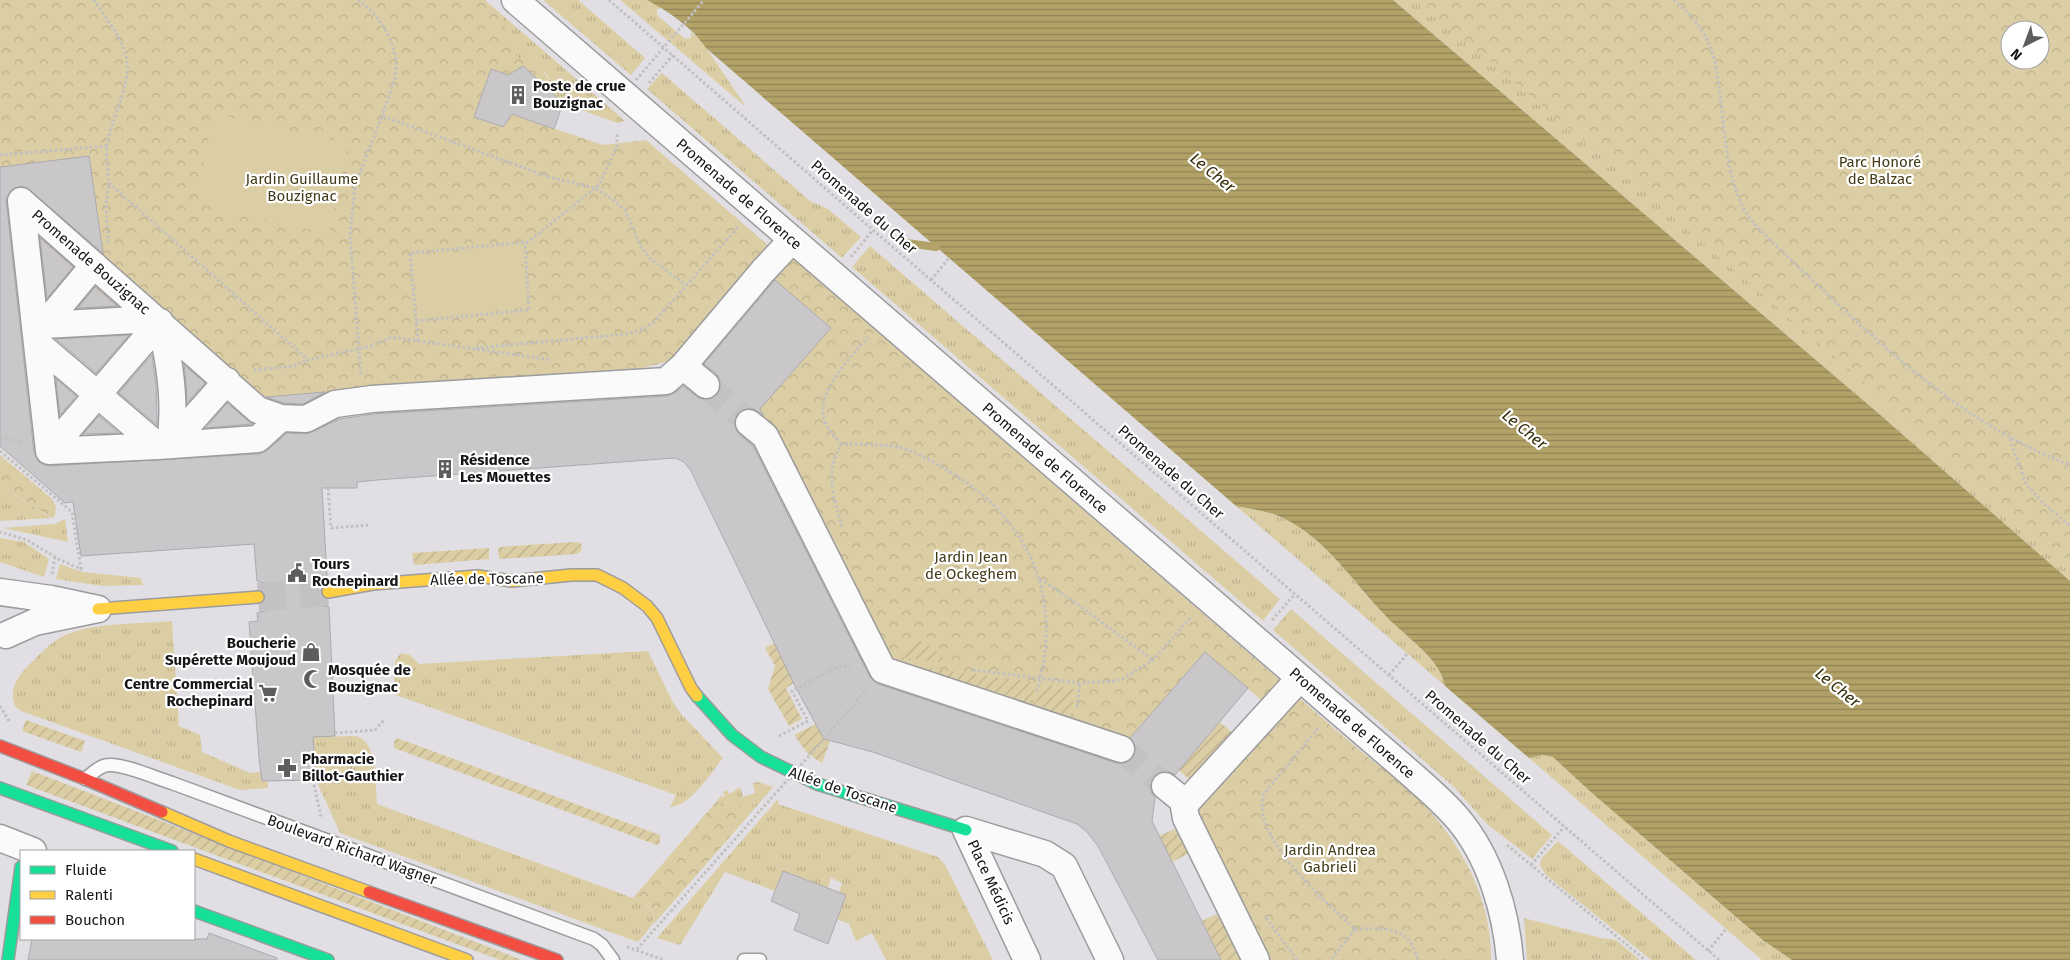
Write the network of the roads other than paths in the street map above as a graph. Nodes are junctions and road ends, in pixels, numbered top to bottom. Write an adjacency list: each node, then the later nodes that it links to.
1 (515, 0): 3 (street, Promenade de Florence)
2 (11, 202): 4 (street, Promenade Bouzignac); 6 (street)
3 (792, 240): 7 (street); 20 (street, Promenade de Florence)
4 (94, 264): 5 (street, Promenade Bouzignac); 6 (street)
5 (160, 322): 6 (street, Promenade Bouzignac); 8 (street, Promenade Bouzignac); 10 (street); 13 (street, Promenade Bouzignac)
6 (39, 332): 10 (street); 14 (street)
7 (683, 366): 9 (street); 11 (street)
8 (227, 381): 11 (street, Promenade Bouzignac); 13 (street)
9 (706, 385)
10 (98, 395): 13 (street); 14 (street)
11 (280, 418): 13 (street)
12 (749, 423): 22 (street)
13 (164, 446): 14 (street)
14 (49, 451)
15 (328, 592): 27 (street, Allée de Toscane)
16 (3, 593): 18 (street); 19 (street)
17 (258, 597): 18 (street)
18 (98, 609): 19 (street)
19 (3, 643)
20 (1300, 678): 26 (street); 44 (street, Promenade de Florence)
21 (0, 746): 23 (street)
22 (1120, 749)
23 (85, 779): 37 (street); 38 (lane, Boulevard Richard Wagner)
24 (1165, 786): 26 (street)
25 (0, 788): 30 (street)
26 (1186, 803): 43 (street)
27 (966, 830): 41 (street, Place Médicis); 42 (street, Place Médicis)
28 (0, 838): 29 (street)
29 (20, 850)
30 (169, 850)
31 (195, 859): 36 (street)
32 (20, 889): 34 (street)
33 (195, 910): 35 (street)
34 (8, 960)
35 (328, 960)
36 (468, 960)
37 (557, 960)
38 (613, 960)
39 (744, 960): 40 (lane)
40 (760, 960)
41 (1027, 960)
42 (1110, 960)
43 (1256, 960)
44 (1510, 960)

